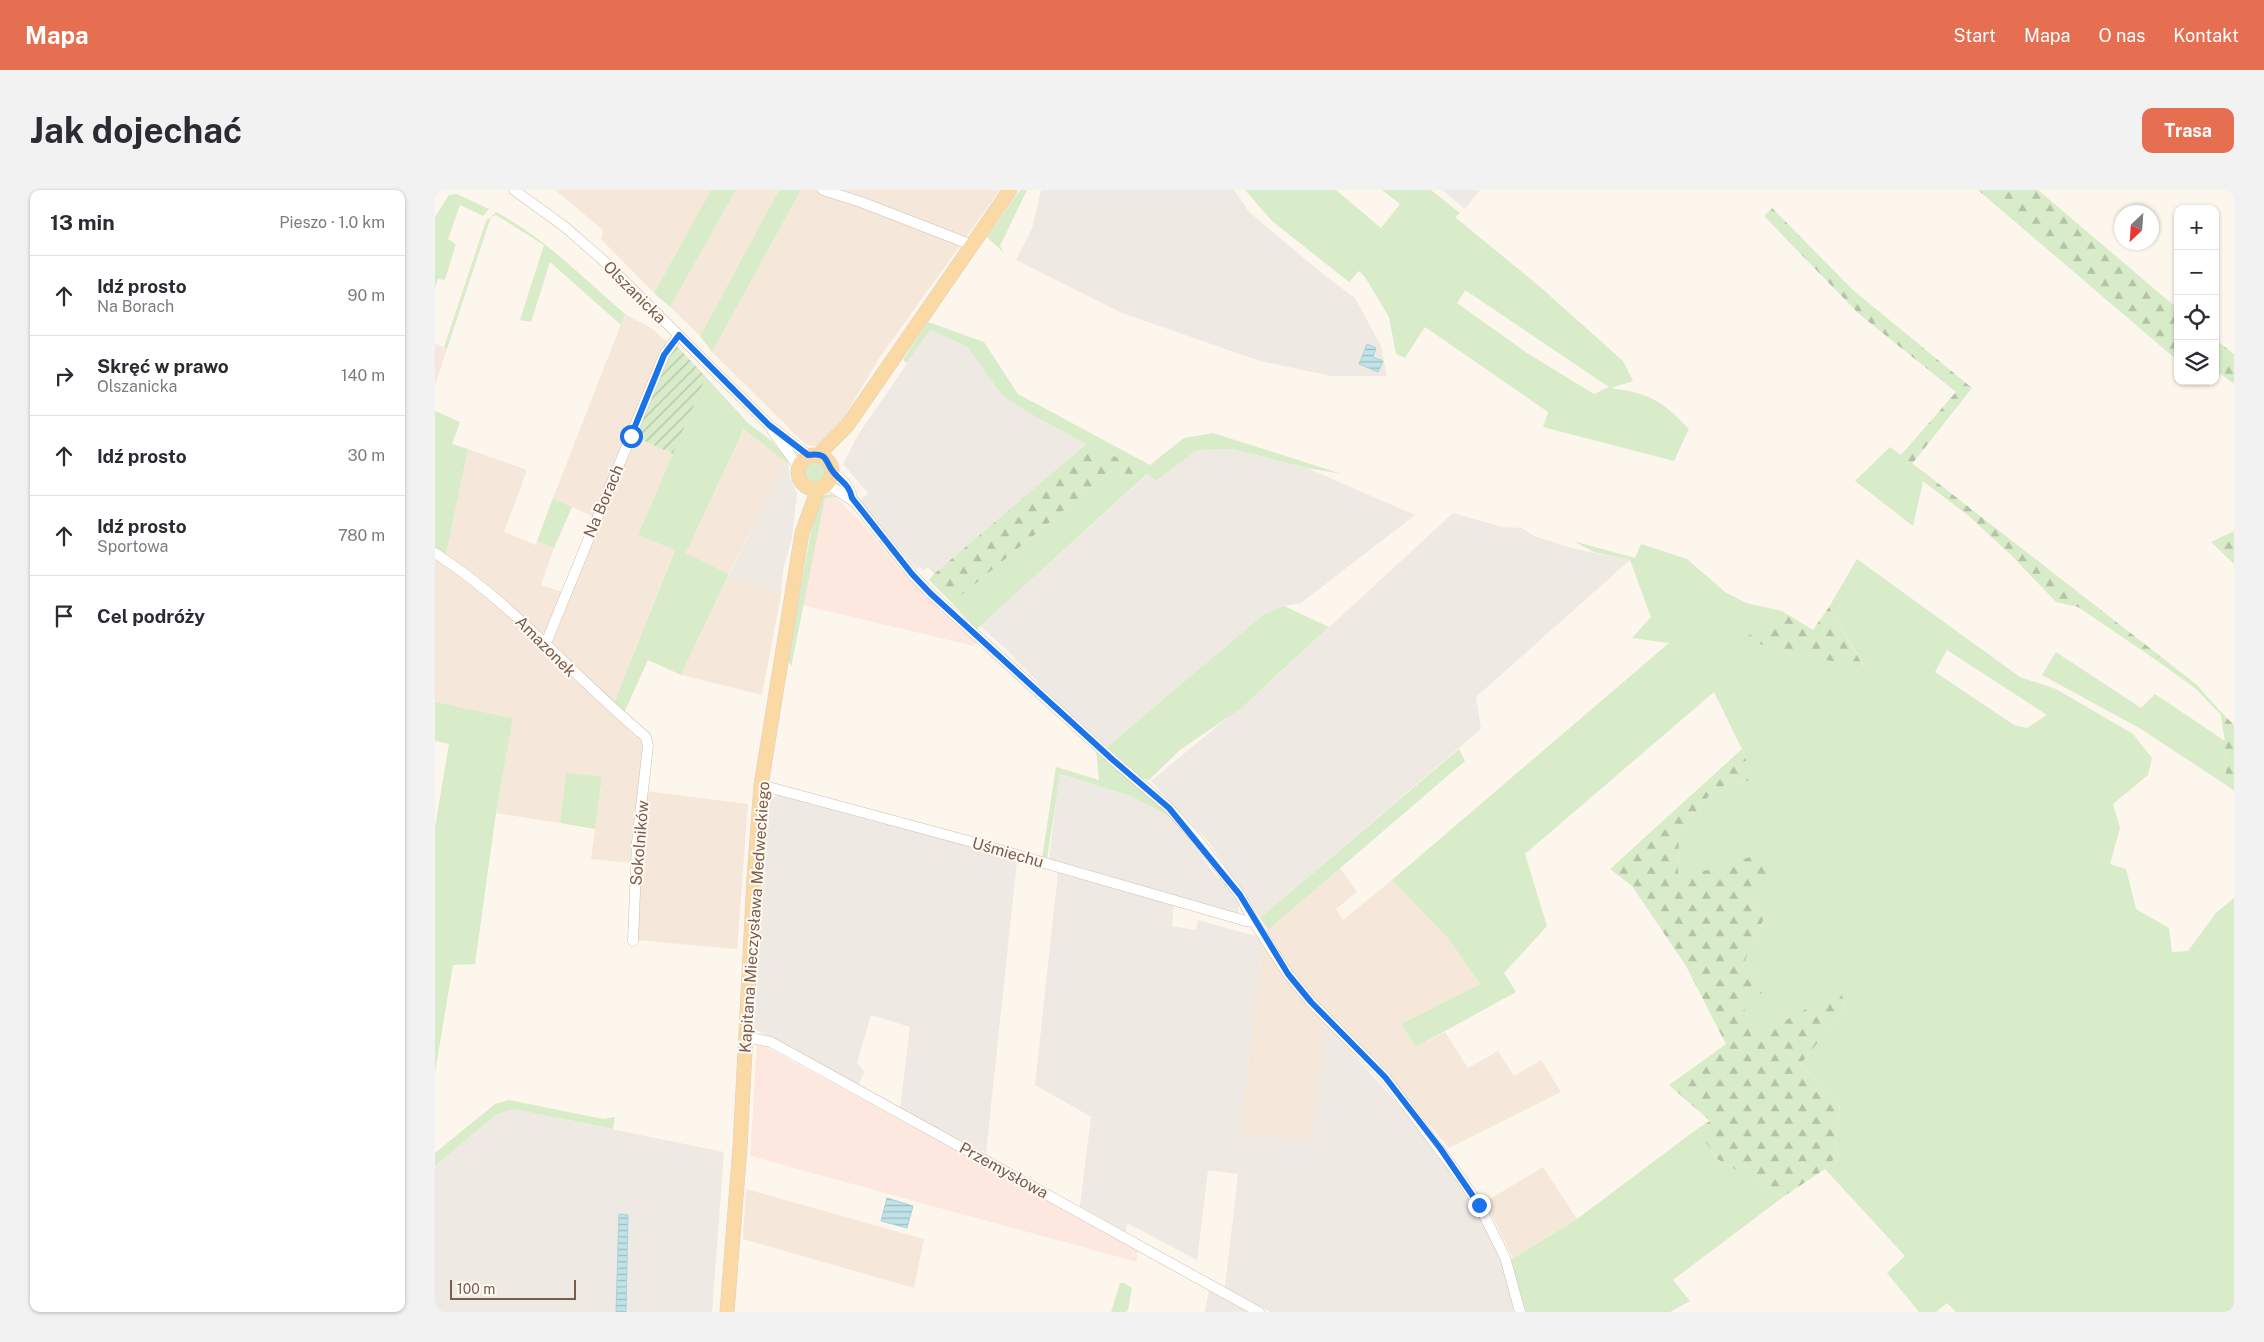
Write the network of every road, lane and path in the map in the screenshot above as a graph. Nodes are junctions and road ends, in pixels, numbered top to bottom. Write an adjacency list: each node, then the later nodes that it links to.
1 (513, 190): 5 (street, Olszanicka)
2 (823, 190): 4 (street)
3 (1010, 190): 4 (main road)
4 (972, 245): 8 (main road)
5 (679, 335): 6 (street, Olszanicka); 10 (street, Na Borach)
6 (769, 425): 7 (street, Olszanicka); 8 (street, Olszanicka)
7 (798, 466): 8 (main road); 8 (main road)
8 (820, 472): 12 (main road, Kapitana Mieczysława Medweckiego); 13 (street, Olszanicka)
9 (435, 554): 10 (street, Amazonek)
10 (546, 643): 11 (street, Amazonek)
11 (648, 746): 14 (street, Sokolników)
12 (761, 785): 13 (street, Uśmiechu); 15 (main road, Kapitana Mieczysława Medweckiego)
13 (1254, 922): 18 (street)
14 (633, 941)
15 (746, 1037): 16 (main road, Kapitana Mieczysława Medweckiego); 17 (street, Przemysłowa)
16 (727, 1312)
17 (1259, 1312)
18 (1520, 1312)

